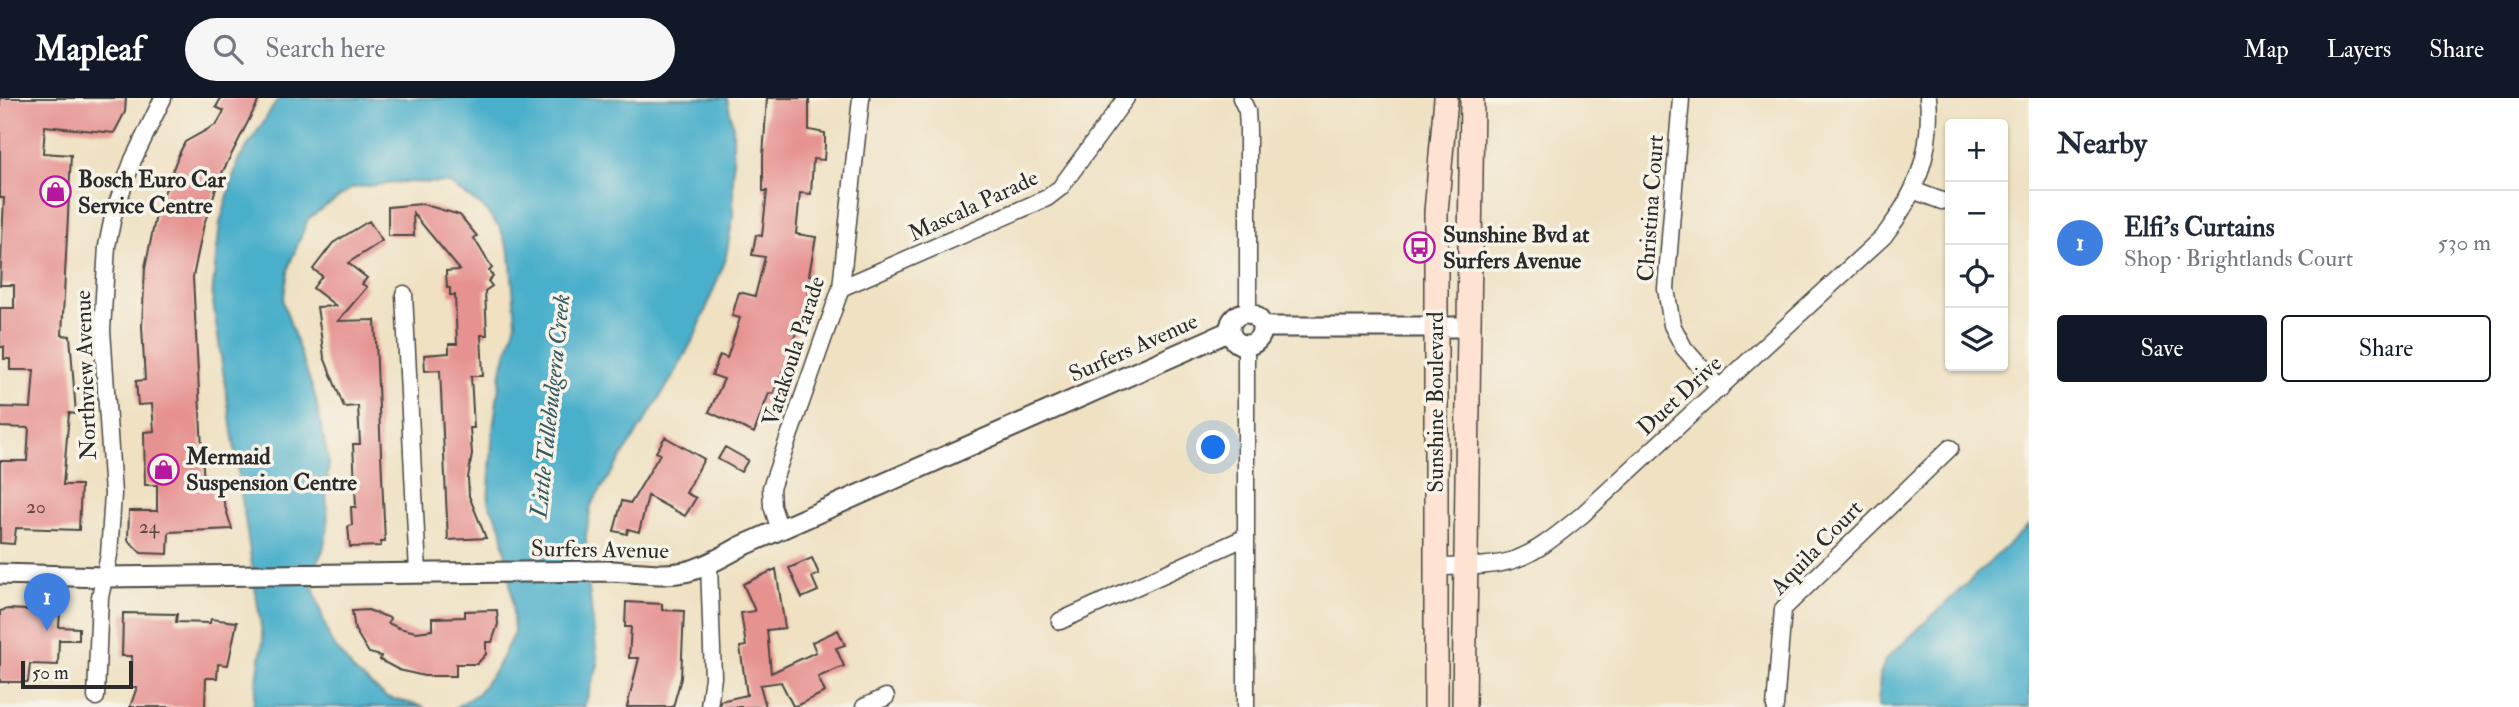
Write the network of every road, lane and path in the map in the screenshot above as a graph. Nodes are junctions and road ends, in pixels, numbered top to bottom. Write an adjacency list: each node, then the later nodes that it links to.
1 (163, 98): 27 (street, Northview Avenue)
2 (861, 98): 11 (street, Vatakoula Parade)
3 (1126, 98): 11 (street, Mascala Parade)
4 (1241, 98): 13 (street)
5 (1446, 98): 14 (main road, Sunshine Boulevard)
6 (1472, 98): 15 (main road, Sunshine Boulevard)
7 (1681, 98): 18 (street, Christina Court)
8 (1928, 98): 9 (street, Duet Drive)
9 (1914, 191): 10 (street); 18 (street, Duet Drive)
10 (1942, 201)
11 (841, 288): 20 (street, Vatakoula Parade)
12 (404, 294): 25 (street)
13 (1255, 320): 14 (street); 16 (street); 17 (street)
14 (1435, 327): 15 (street); 24 (main road, Sunshine Boulevard)
15 (1467, 327): 23 (main road, Sunshine Boulevard)
16 (1230, 331): 17 (street); 20 (street, Surfers Avenue)
17 (1246, 344): 21 (street)
18 (1720, 388): 23 (street, Duet Drive)
19 (1950, 448): 36 (street, Aquila Court)
20 (780, 530): 22 (street, Surfers Avenue)
21 (1244, 538): 28 (street); 33 (street)
22 (709, 565): 25 (street, Surfers Avenue); 31 (street)
23 (1463, 566): 24 (street, Duet Drive); 35 (main road, Sunshine Boulevard)
24 (1436, 567): 34 (main road, Sunshine Boulevard)
25 (418, 572): 27 (street, Surfers Avenue)
26 (0, 574): 27 (street, Surfers Avenue)
27 (104, 577): 29 (street, Northview Avenue)
28 (1060, 621)
29 (96, 697)
30 (886, 697): 32 (street)
31 (709, 707)
32 (864, 707)
33 (1246, 707)
34 (1436, 707)
35 (1464, 707)
36 (1775, 707)

